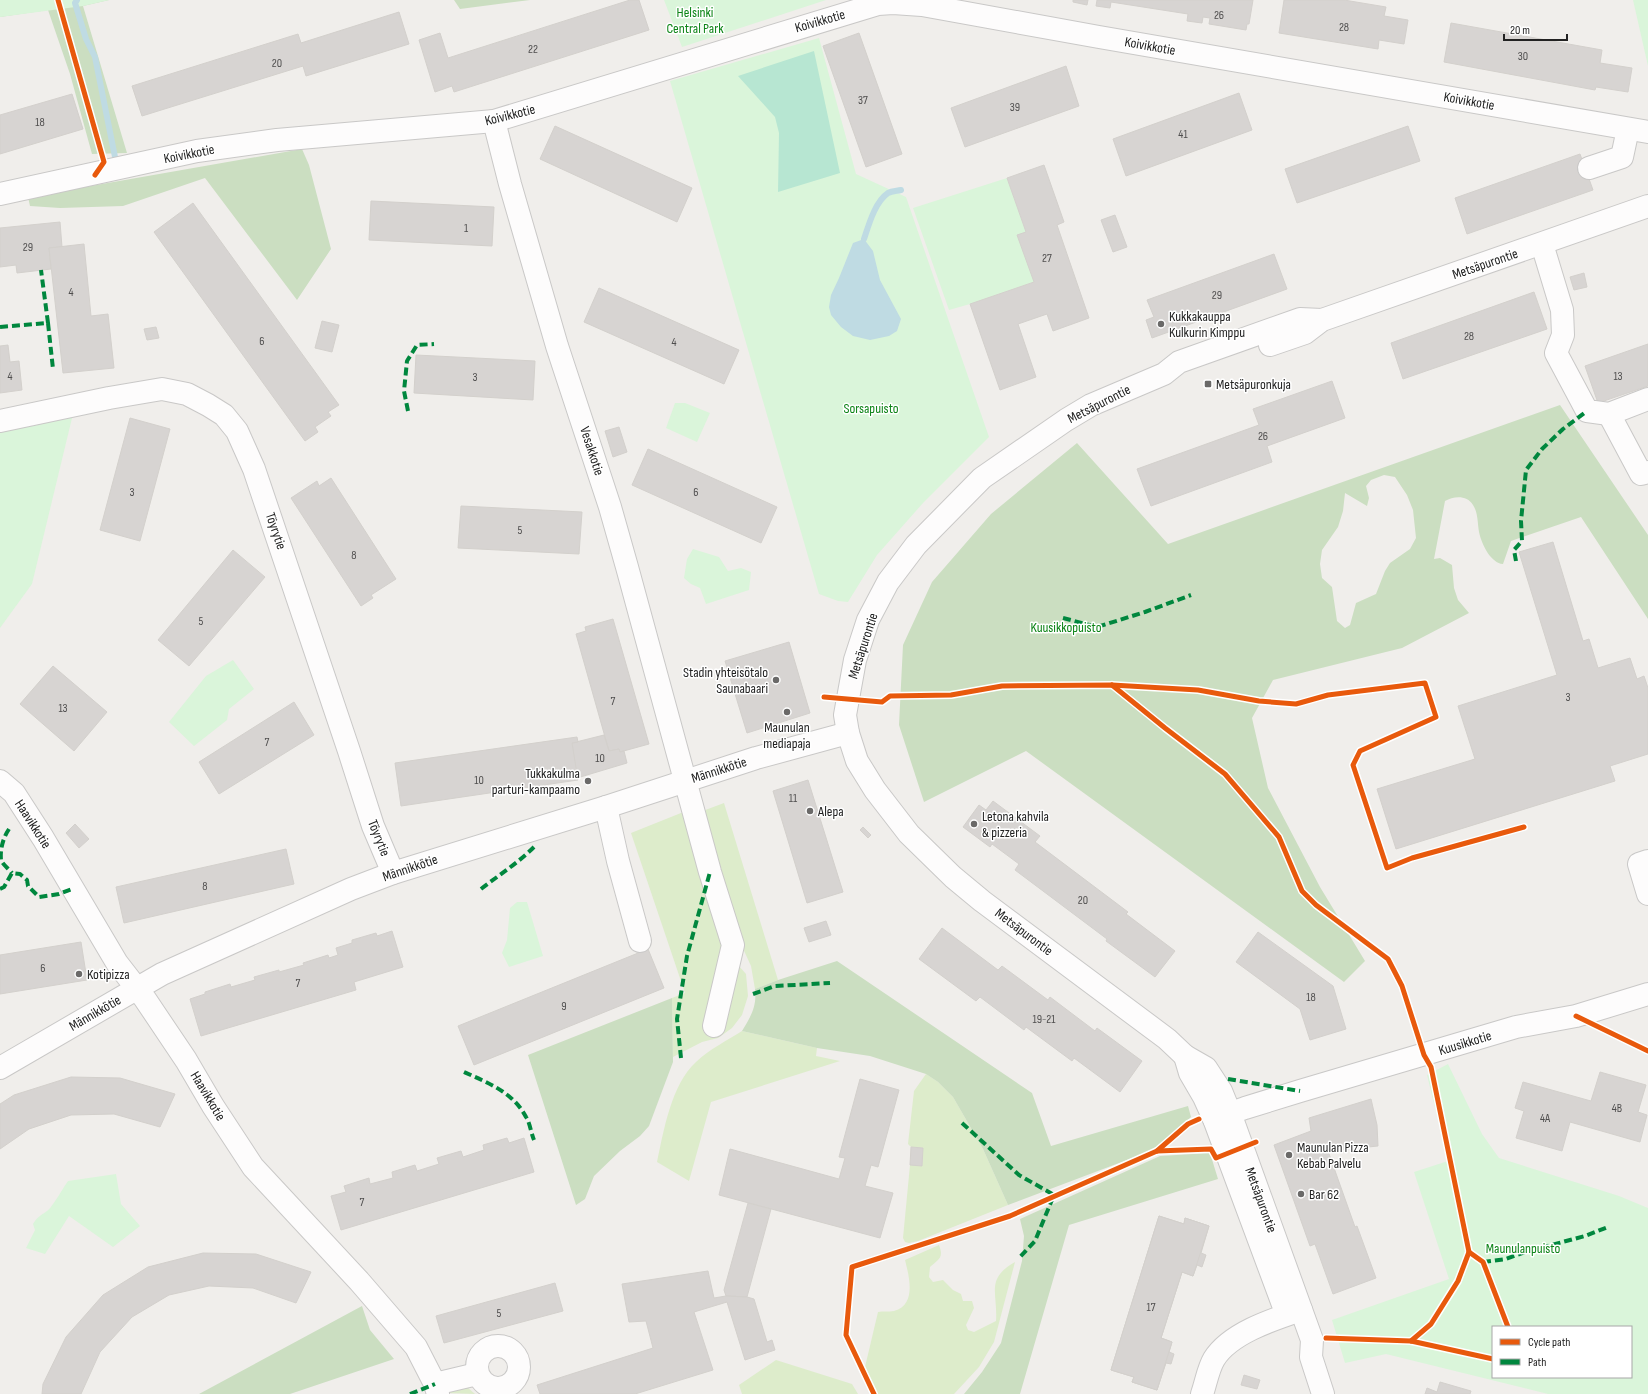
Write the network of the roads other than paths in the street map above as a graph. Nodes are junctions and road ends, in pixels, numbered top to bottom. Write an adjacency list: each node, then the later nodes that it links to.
1 (494, 121): 2 (street, Koivikkotie); 4 (street, Koivikkotie); 13 (street, Vesakkotie)
2 (1638, 131): 3 (street)
3 (1589, 168)
4 (0, 194)
5 (1648, 206): 6 (street, Metsäpurontie)
6 (1542, 244): 8 (street); 11 (street, Metsäpurontie)
7 (1648, 399): 8 (street)
8 (1609, 414): 10 (street)
9 (0, 421): 16 (street, Töyrytie)
10 (1646, 475)
11 (848, 733): 13 (street, Männikkötie); 23 (street, Metsäpurontie)
12 (0, 781): 19 (street, Haavikkotie)
13 (686, 781): 14 (street, Männikkötie); 21 (street, Vesakkotie)
14 (606, 807): 16 (street, Männikkötie); 18 (street)
15 (1648, 861): 17 (street)
16 (393, 873): 19 (street, Männikkötie)
17 (1648, 894)
18 (640, 941)
19 (137, 989): 22 (street, Männikkötie); 27 (street, Haavikkotie)
20 (1648, 994): 23 (street, Kuusikkotie)
21 (714, 1026)
22 (0, 1068)
23 (1222, 1116): 24 (street, Metsäpurontie)
24 (1294, 1312): 28 (street); 29 (street, Metsäpurontie)
25 (477, 1374): 26 (street); 26 (street); 27 (street)
26 (518, 1387)
27 (436, 1389)
28 (1202, 1394)
29 (1323, 1394)

